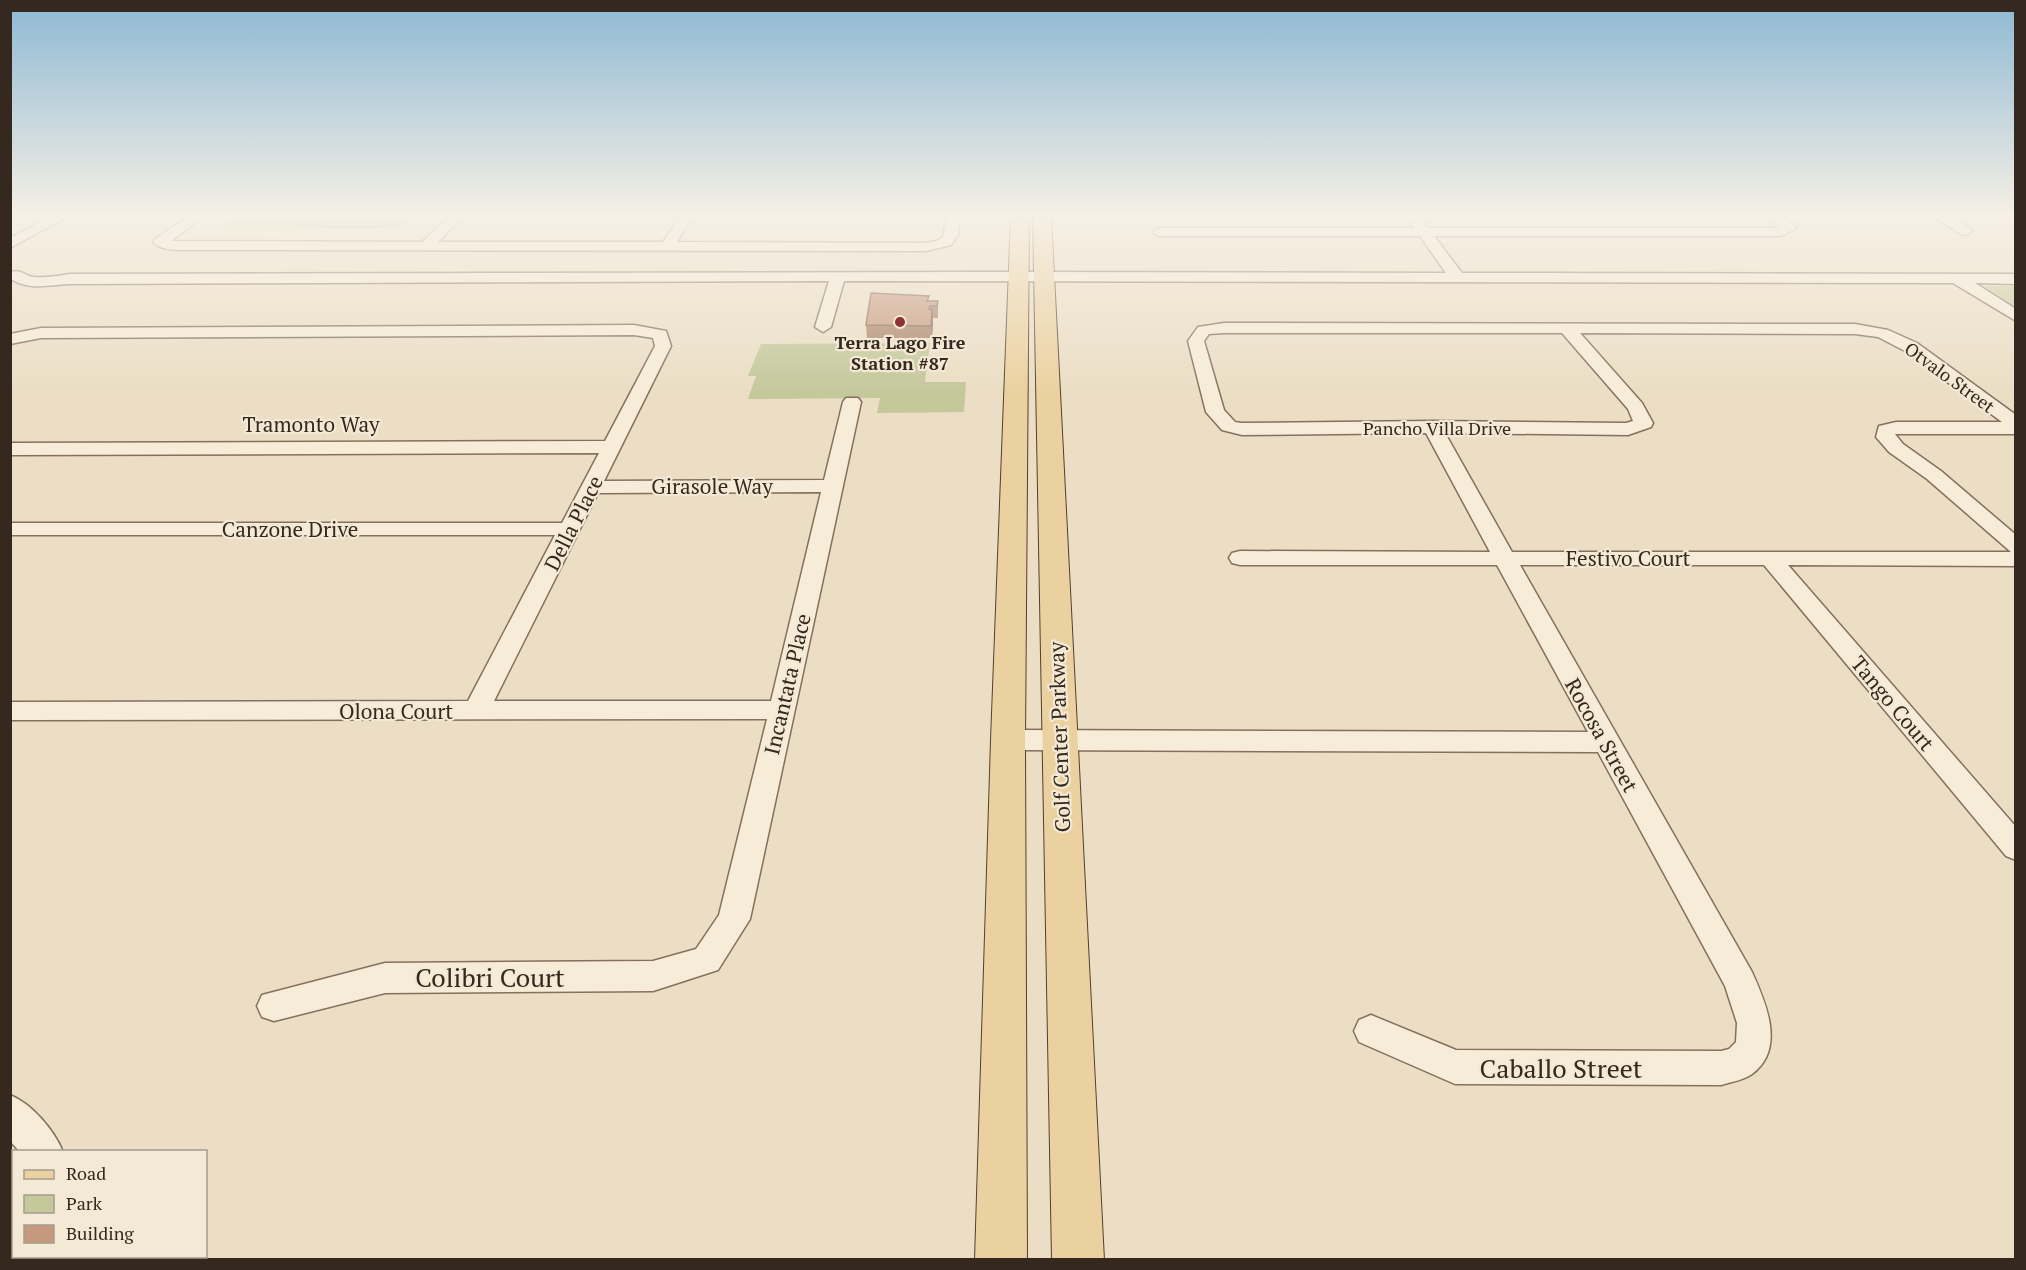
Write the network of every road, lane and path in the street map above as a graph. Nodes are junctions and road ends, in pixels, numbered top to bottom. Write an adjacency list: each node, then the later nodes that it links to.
1 (1455, 274): 5 (street)
2 (13, 275): 4 (street)
3 (1031, 276): 4 (street); 5 (street); 30 (main road, Golf Center Parkway); 31 (main road, Golf Center Parkway)
4 (838, 277): 9 (street)
5 (1457, 277): 6 (street)
6 (1956, 279): 7 (street); 8 (street)
7 (2016, 279)
8 (2016, 316)
9 (823, 327)
10 (1567, 328): 13 (street, Otvalo Street); 14 (street, Otvalo Street); 15 (street, Pancho Villa Drive)
11 (10, 339): 16 (street, Della Place)
12 (852, 402): 18 (street, Incantata Place)
13 (1229, 426): 15 (street, Pancho Villa Drive)
14 (2016, 426): 22 (street)
15 (1432, 427): 24 (street, Rocosa Street)
16 (612, 447): 17 (street, Tramonto Way); 19 (street, Della Place)
17 (10, 449)
18 (833, 486): 19 (street, Girasole Way); 27 (street, Incantata Place)
19 (591, 487): 20 (street, Della Place)
20 (570, 529): 21 (street, Canzone Drive); 29 (street, Della Place)
21 (10, 530)
22 (2016, 547)
23 (1240, 558): 24 (street, Festivo Court)
24 (1504, 558): 25 (street, Festivo Court); 32 (street, Rocosa Street)
25 (1770, 558): 26 (street, Festivo Court); 33 (street, Tango Court)
26 (2016, 559)
27 (781, 710): 29 (street, Olona Court); 34 (street, Incantata Place)
28 (10, 711): 29 (street, Olona Court)
29 (476, 711)
30 (1008, 740): 31 (street); 40 (main road, Golf Center Parkway)
31 (1059, 741): 32 (street); 41 (main road, Golf Center Parkway)
32 (1606, 742): 37 (street, Rocosa Street)
33 (2016, 848)
34 (707, 960): 35 (street, Colibri Court)
35 (274, 1006)
36 (1371, 1031): 37 (street, Caballo Street)
37 (1753, 1049)
38 (10, 1113): 39 (street)
39 (43, 1150)
40 (1001, 1260)
41 (1078, 1260)

